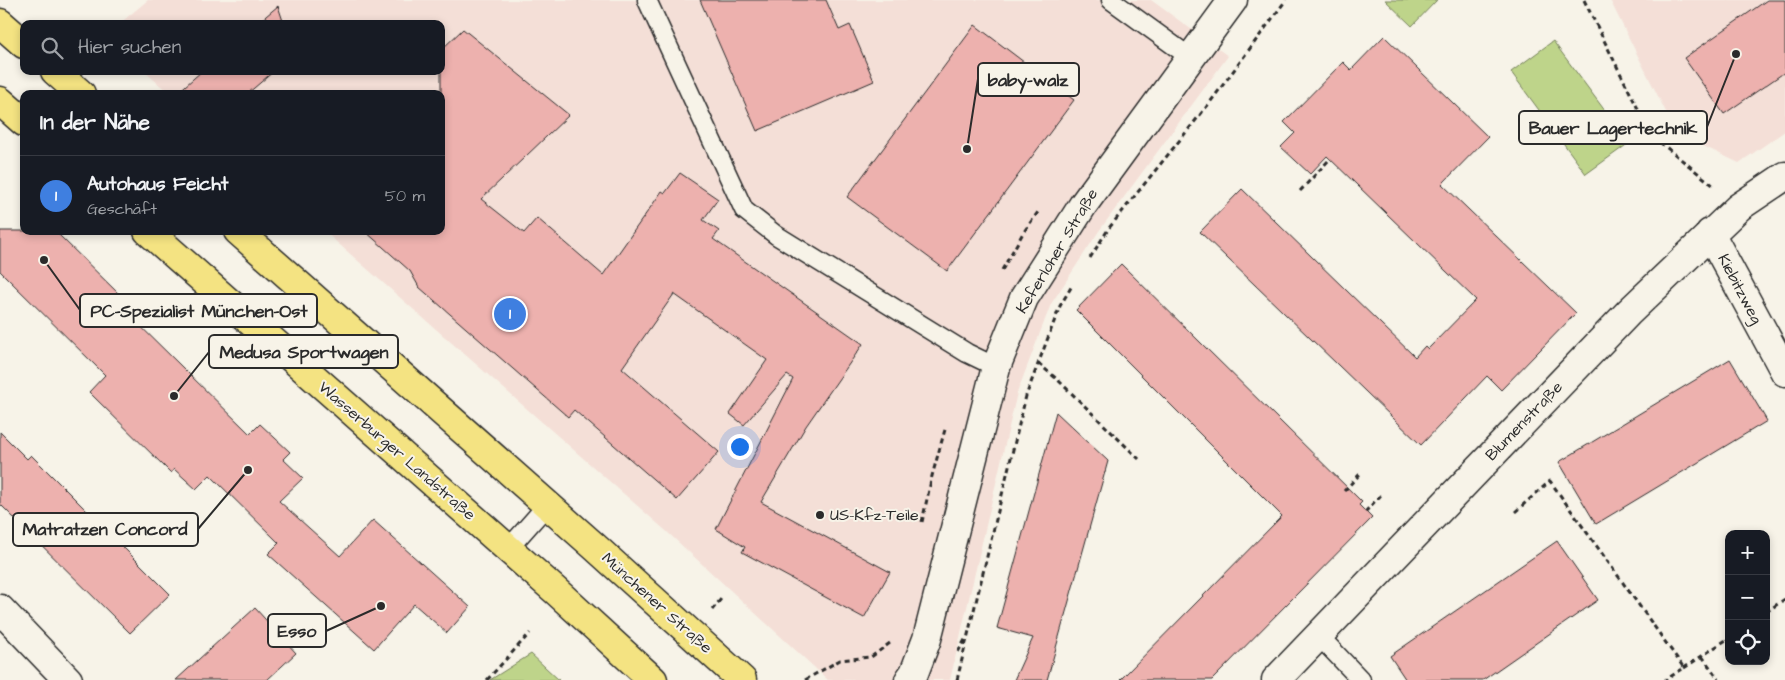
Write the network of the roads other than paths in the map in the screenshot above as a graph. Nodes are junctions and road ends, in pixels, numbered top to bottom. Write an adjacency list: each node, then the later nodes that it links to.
1 (647, 0): 13 (lane)
2 (1111, 0): 6 (lane)
3 (1233, 0): 6 (street, Keferloher Straße)
4 (0, 23): 5 (main road)
5 (20, 40)
6 (1191, 58): 13 (street, Keferloher Straße)
7 (59, 75): 8 (main road)
8 (76, 90)
9 (1785, 176): 10 (street, Blumenstraße)
10 (1710, 233): 14 (street, Kiebitzweg); 18 (street, Blumenstraße)
11 (153, 235): 16 (main road, Wasserburger Landstraße)
12 (243, 235): 15 (main road)
13 (996, 367): 22 (street, Keferloher Straße)
14 (1785, 372)
15 (547, 505): 16 (lane); 21 (main road, Münchener Straße)
16 (508, 549): 20 (main road, Wasserburger Landstraße)
17 (0, 608): 19 (street)
18 (1319, 636): 23 (street, Blumenstraße); 24 (lane)
19 (68, 680)
20 (653, 680)
21 (742, 680)
22 (909, 680)
23 (1276, 680)
24 (1361, 680)

